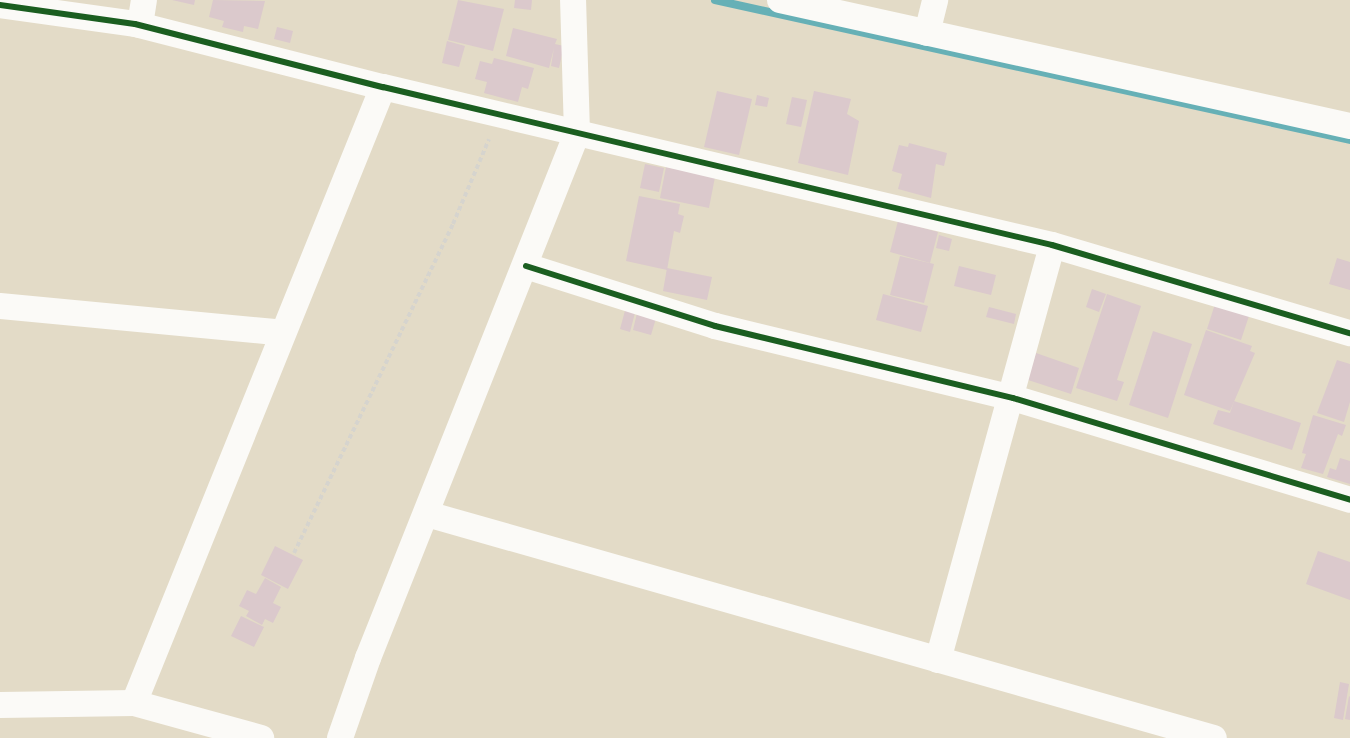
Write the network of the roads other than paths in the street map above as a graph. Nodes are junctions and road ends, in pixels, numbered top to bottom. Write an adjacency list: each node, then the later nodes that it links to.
1 (144, 0): 6 (street)
2 (573, 0): 10 (street)
3 (780, 0): 7 (street)
4 (935, 0): 7 (street)
5 (0, 5): 6 (street)
6 (140, 25): 8 (street)
7 (927, 33): 9 (street)
8 (383, 87): 10 (street); 14 (street)
9 (1350, 126)
10 (577, 133): 11 (street); 12 (street)
11 (1052, 245): 15 (street); 16 (street)
12 (526, 266): 16 (street); 18 (street)
13 (0, 306): 14 (street)
14 (283, 333): 20 (street)
15 (1350, 333)
16 (1013, 398): 17 (street); 19 (street)
17 (1350, 500)
18 (427, 514): 19 (street); 23 (street)
19 (939, 660): 24 (street)
20 (134, 703): 21 (street); 22 (street)
21 (0, 705)
22 (261, 738)
23 (340, 738)
24 (1214, 738)

